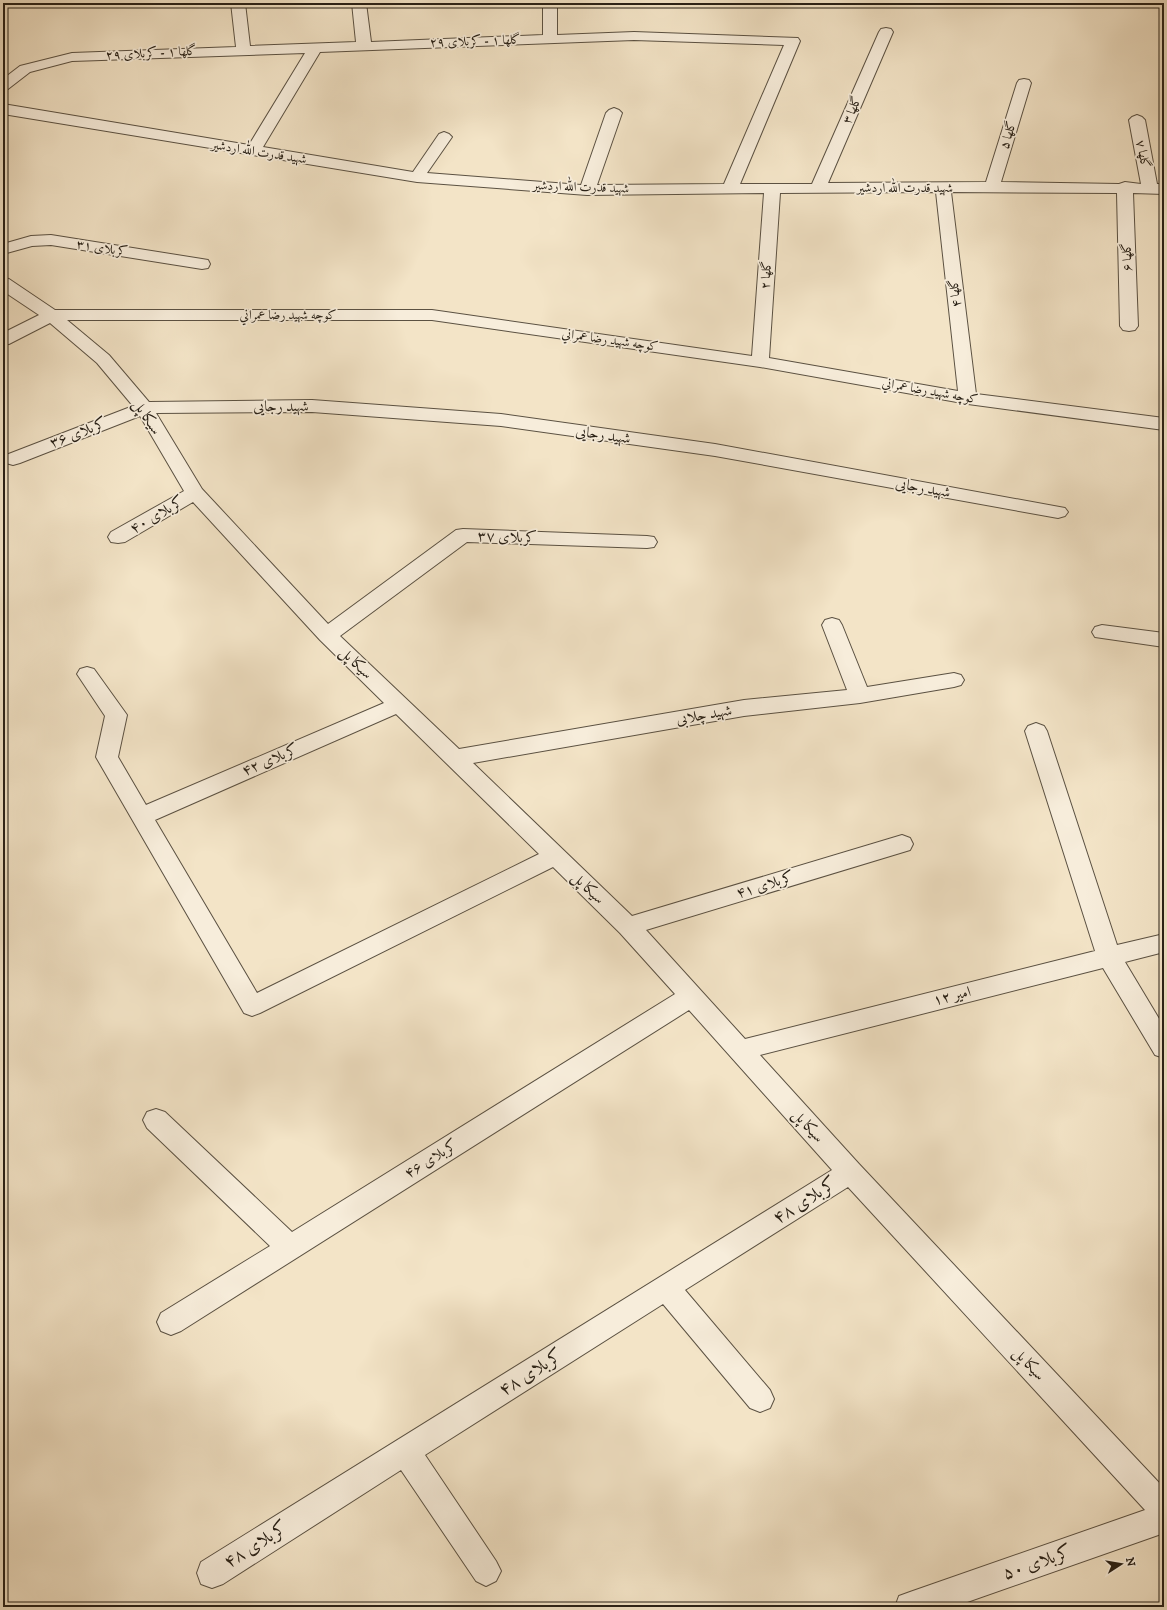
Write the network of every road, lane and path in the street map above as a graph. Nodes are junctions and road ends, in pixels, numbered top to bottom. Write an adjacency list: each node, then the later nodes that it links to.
1 (238, 3): 8 (street)
2 (359, 3): 6 (street)
3 (550, 3): 5 (street)
4 (886, 32): 19 (street, گلها ۳)
5 (550, 38): 6 (street, گلها ۱ - کربلای ۲۹); 21 (street, گلها ۱ - کربلای ۲۹)
6 (364, 45): 7 (street, گلها ۱ - کربلای ۲۹)
7 (316, 47): 8 (street, گلها ۱ - کربلای ۲۹); 15 (street)
8 (243, 49): 10 (street, گلها ۱ - کربلای ۲۹)
9 (1024, 83): 17 (street, گلها ۵)
10 (3, 86)
11 (3, 109): 15 (street, شهید قدرت الله اردشیر)
12 (614, 113): 24 (street)
13 (1137, 120): 23 (street, گلها ۷)
14 (444, 137): 16 (street)
15 (253, 151): 16 (street, شهید قدرت الله اردشیر)
16 (417, 177): 24 (street, شهید قدرت الله اردشیر)
17 (992, 187): 18 (street, شهید قدرت الله اردشیر); 20 (street, شهید قدرت الله اردشیر)
18 (1125, 187): 23 (street, شهید قدرت الله اردشیر); 29 (street, گلها ۶)
19 (818, 188): 20 (street, شهید قدرت الله اردشیر); 22 (street, شهید قدرت الله اردشیر)
20 (943, 188): 32 (street, گلها ۴)
21 (730, 189): 22 (street, شهید قدرت الله اردشیر); 24 (street, شهید قدرت الله اردشیر)
22 (772, 189): 31 (street, گلها ۲)
23 (1157, 189)
24 (586, 190)
25 (3, 249): 26 (street, کربلای ۳۱)
26 (202, 264)
27 (3, 283): 28 (street, سیکا پل)
28 (51, 315): 30 (street); 31 (street, كوچه شهيد رضا عمراني); 33 (street, سیکا پل)
29 (1129, 326)
30 (3, 340)
31 (760, 362): 32 (street, كوچه شهيد رضا عمراني)
32 (968, 398): 34 (street, كوچه شهيد رضا عمراني)
33 (144, 408): 35 (street, کربلای ۳۶); 36 (street, سیکا پل); 37 (street, شهید رجایی)
34 (1164, 424)
35 (13, 459)
36 (195, 493): 38 (street, کربلای ۴۰); 42 (street, سیکا پل)
37 (1058, 512)
38 (118, 537)
39 (647, 542): 42 (street, کربلای ۳۷)
40 (832, 625): 46 (street)
41 (1102, 632): 43 (street)
42 (327, 635): 47 (street, سیکا پل)
43 (1164, 640)
44 (87, 674): 50 (street)
45 (954, 680): 46 (street, شهید چلابی)
46 (860, 696): 49 (street, شهید چلابی)
47 (398, 705): 49 (street, سیکا پل); 50 (street, کربلای ۴۲)
48 (1036, 732): 55 (street)
49 (454, 758): 52 (street, سیکا پل)
50 (142, 816): 52 (street)
51 (902, 844): 53 (street, کربلای ۴۱)
52 (555, 856): 53 (street, سیکا پل)
53 (628, 926): 56 (street, سیکا پل)
54 (1164, 943): 55 (street, امير ۱۲)
55 (1109, 957): 57 (street); 58 (street, امير ۱۲)
56 (692, 996): 58 (street, سیکا پل); 61 (street, کربلای ۴۶)
57 (1164, 1048)
58 (741, 1050): 60 (street, سیکا پل)
59 (156, 1120): 61 (street)
60 (850, 1172): 62 (street, کربلای ۴۸); 66 (street, سیکا پل)
61 (290, 1247): 63 (street, کربلای ۴۶)
62 (666, 1288): 64 (street); 65 (street, کربلای ۴۸)
63 (171, 1322)
64 (760, 1399)
65 (405, 1451): 68 (street); 69 (street, کربلای ۴۸)
66 (1164, 1509)
67 (1164, 1518): 70 (street, کربلای ۵۰)
68 (486, 1571)
69 (212, 1573)
70 (910, 1607)

